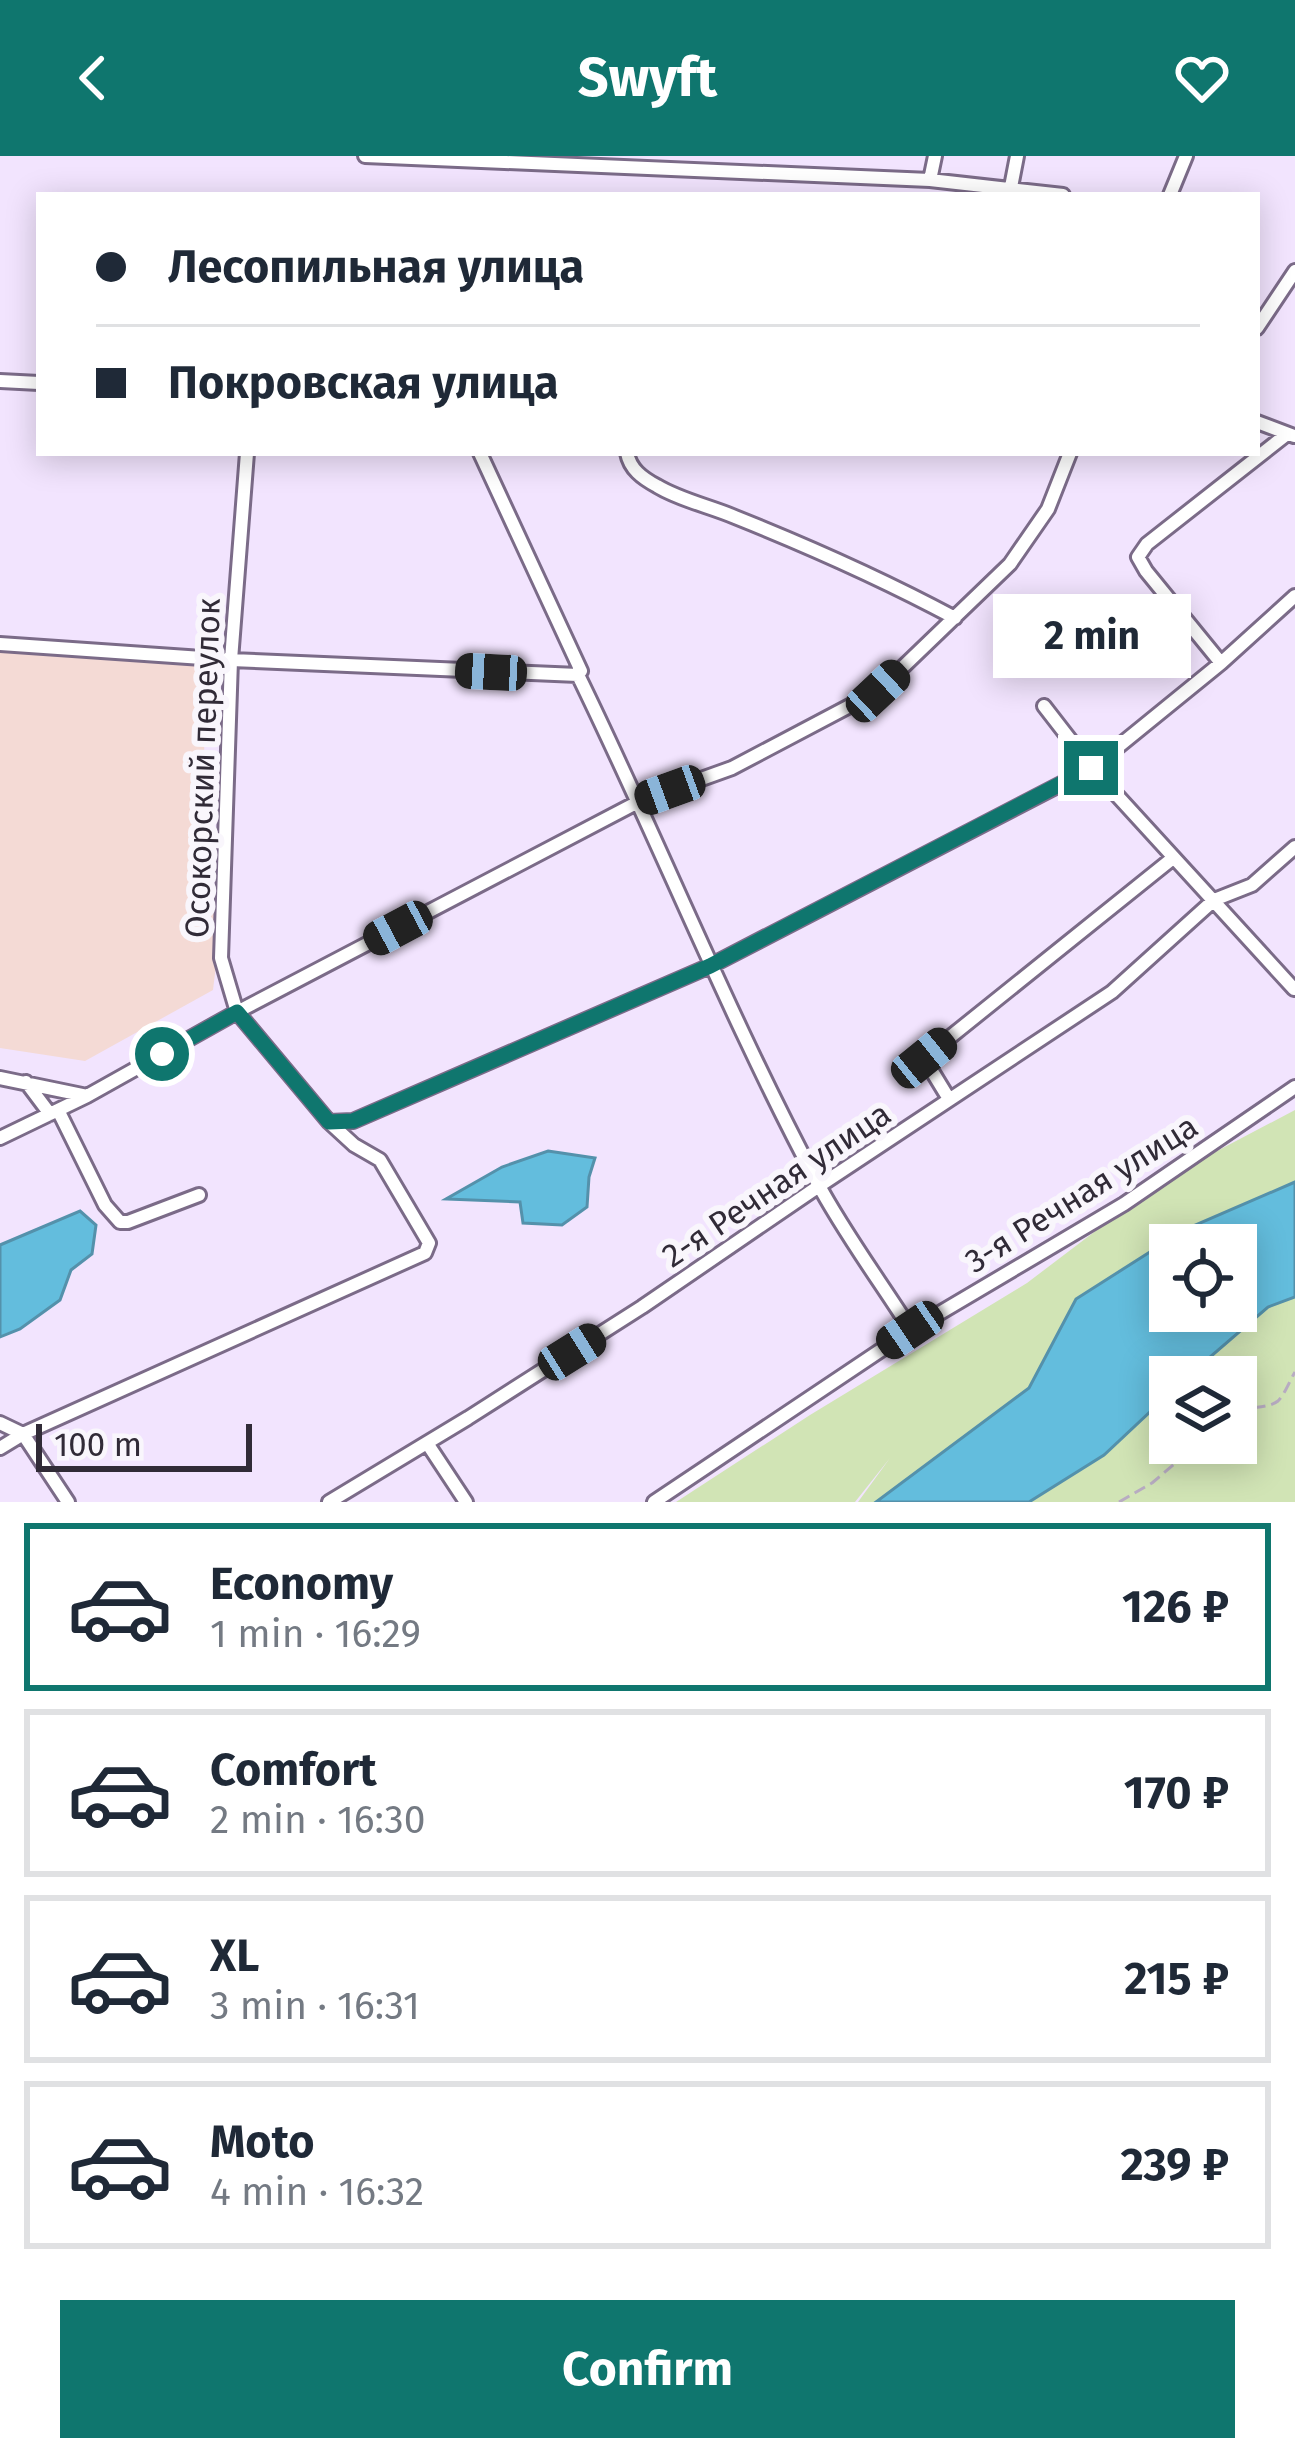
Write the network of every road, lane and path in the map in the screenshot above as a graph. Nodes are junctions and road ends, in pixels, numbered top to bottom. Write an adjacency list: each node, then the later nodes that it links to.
1 (365, 156): 2 (street)
2 (392, 156): 7 (street)
3 (748, 156): 8 (street)
4 (934, 156): 9 (street)
5 (1017, 156): 10 (street)
6 (1186, 156): 12 (street)
7 (566, 160): 8 (street)
8 (748, 172): 9 (street)
9 (930, 180): 10 (street)
10 (1011, 188): 11 (street)
11 (1041, 192)
12 (1171, 192)
13 (1295, 271): 14 (street)
14 (1260, 324)
15 (0, 381): 16 (street)
16 (36, 383)
17 (1260, 423): 18 (street)
18 (1291, 435): 27 (street)
19 (247, 456): 26 (street, Осокорский переулок)
20 (481, 456): 28 (street)
21 (627, 456): 24 (street)
22 (1069, 456): 24 (street)
23 (1295, 596): 27 (street)
24 (956, 618): 31 (street)
25 (0, 644): 26 (street)
26 (231, 660): 28 (street); 37 (street, Осокорский переулок)
27 (1221, 663): 30 (street)
28 (578, 675): 31 (street)
29 (1044, 706): 30 (street)
30 (1091, 768): 33 (street); 35 (street)
31 (640, 801): 35 (street); 37 (street)
32 (1295, 848): 34 (street, 2-я Речная улица)
33 (1172, 858): 34 (street); 42 (street)
34 (1214, 900): 36 (street); 42 (street, 2-я Речная улица)
35 (710, 966): 44 (street); 46 (street)
36 (1294, 989)
37 (237, 1012): 41 (street); 44 (street, Осокорский переулок)
38 (0, 1078): 39 (street)
39 (26, 1082): 41 (street); 43 (street)
40 (1295, 1087): 48 (street, 3-я Речная улица)
41 (87, 1096): 43 (street)
42 (949, 1099): 46 (street, 2-я Речная улица)
43 (54, 1112): 45 (street); 47 (street)
44 (329, 1122): 52 (street, Осокорский переулок)
45 (0, 1138)
46 (819, 1186): 48 (street); 53 (street, 2-я Речная улица)
47 (199, 1195)
48 (910, 1330): 59 (street, 3-я Речная улица)
49 (1295, 1372): 50 (path)
50 (1257, 1406)
51 (0, 1423): 52 (street)
52 (23, 1434): 54 (street); 56 (street)
53 (427, 1443): 57 (street, 2-я Речная улица); 58 (street)
54 (0, 1448)
55 (1174, 1464): 60 (path)
56 (68, 1502)
57 (329, 1502)
58 (466, 1502)
59 (655, 1502)
60 (1118, 1502)

